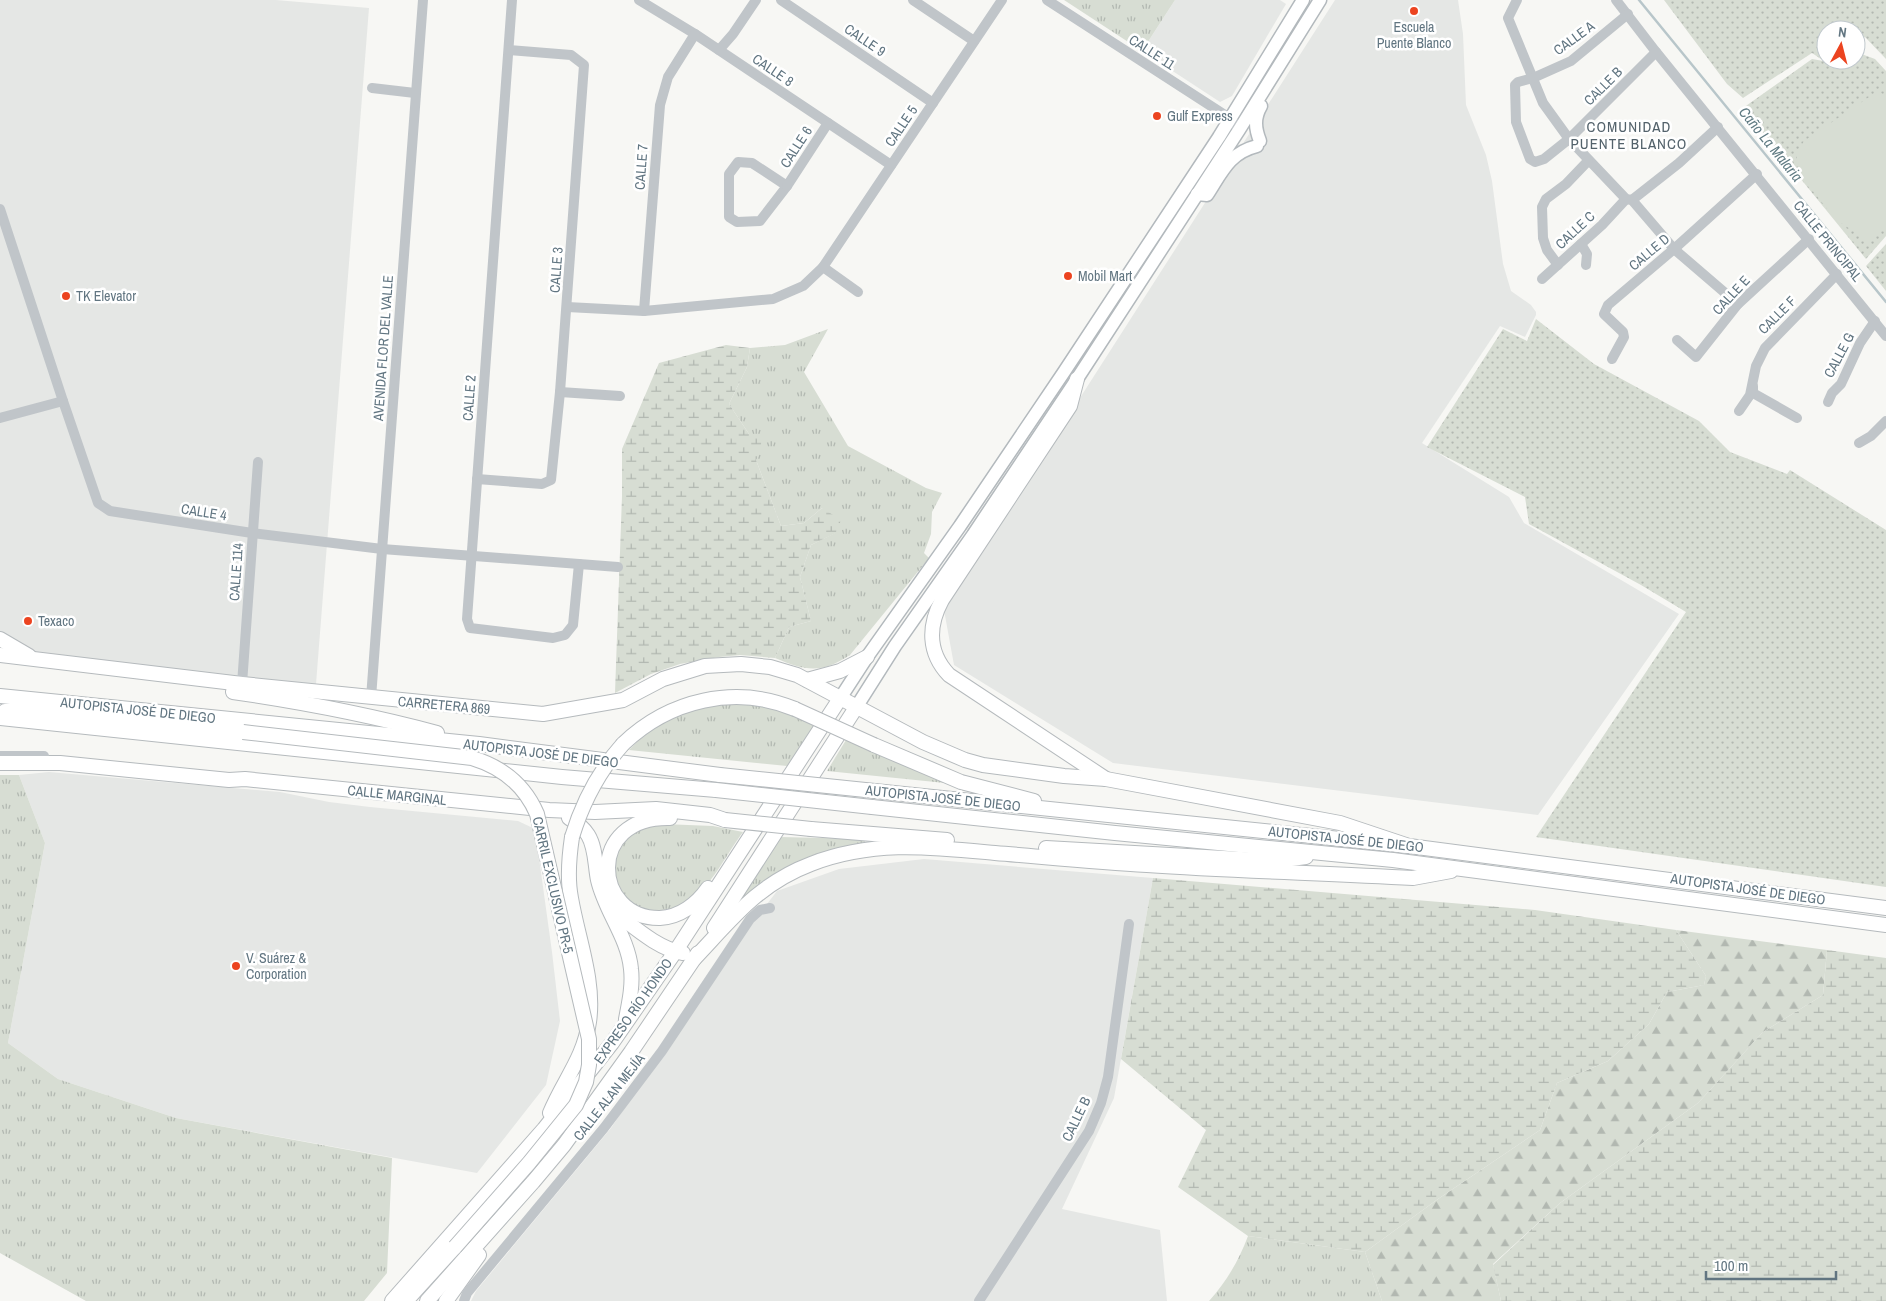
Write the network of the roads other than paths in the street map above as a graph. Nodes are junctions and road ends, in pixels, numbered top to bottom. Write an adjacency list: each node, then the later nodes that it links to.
1 (423, 0): 22 (street, AVENIDA FLOR DEL VALLE)
2 (512, 0): 16 (street, CALLE 2)
3 (639, 0): 14 (street, CALLE 8)
4 (756, 0): 17 (street)
5 (781, 0): 23 (street, CALLE 9)
6 (913, 0): 15 (street)
7 (1002, 0): 15 (street, CALLE 5)
8 (1047, 0): 24 (street, CALLE 11)
9 (1303, 0): 24 (main road)
10 (1320, 0): 21 (main road)
11 (1517, 0): 19 (street)
12 (1616, 0): 13 (street, CALLE PRINCIPAL)
13 (1628, 14): 18 (street, CALLE PRINCIPAL); 19 (street, CALLE A)
14 (695, 34): 17 (street, CALLE 8); 47 (street, CALLE 7)
15 (974, 41): 23 (street, CALLE 5)
16 (509, 50): 46 (street, CALLE 3); 65 (street, CALLE 2)
17 (719, 50): 25 (street, CALLE 8)
18 (1656, 52): 26 (street, CALLE PRINCIPAL); 28 (street, CALLE B)
19 (1533, 78): 28 (street); 28 (street, CALLE A)
20 (372, 88): 22 (street)
21 (1262, 92): 27 (main road); 33 (main road)
22 (415, 93): 68 (street, AVENIDA FLOR DEL VALLE)
23 (933, 103): 30 (street, CALLE 5)
24 (1230, 119): 27 (street, CALLE 11); 58 (main road)
25 (828, 123): 30 (street, CALLE 8); 32 (street, CALLE 6)
26 (1718, 127): 31 (street, CALLE PRINCIPAL); 34 (street, CALLE C)
27 (1239, 130): 33 (main road)
28 (1569, 139): 29 (street)
29 (1588, 160): 34 (street); 39 (street)
30 (891, 165): 41 (street, CALLE 5)
31 (1757, 174): 36 (street, CALLE PRINCIPAL); 38 (street, CALLE D)
32 (787, 186): 32 (street, CALLE 6)
33 (1197, 194): 52 (main road)
34 (1629, 200): 37 (street, CALLE C); 38 (street)
35 (0, 209): 56 (street, CALLE 4)
36 (1809, 239): 42 (street, CALLE PRINCIPAL); 45 (street, CALLE E)
37 (1581, 244): 39 (street, CALLE C); 40 (street)
38 (1674, 249): 45 (street); 51 (street, CALLE D)
39 (1558, 265): 43 (street, CALLE C)
40 (1586, 265)
41 (823, 267): 44 (street); 47 (street, CALLE 5)
42 (1838, 274): 48 (street, CALLE PRINCIPAL); 53 (street, CALLE F)
43 (1542, 278)
44 (858, 292)
45 (1738, 304): 50 (street, CALLE E)
46 (567, 307): 47 (street, CALLE 5); 54 (street, CALLE 3)
47 (644, 311)
48 (1875, 321): 49 (street, CALLE PRINCIPAL); 57 (street, CALLE G)
49 (1886, 336)
50 (1677, 340)
51 (1612, 359)
52 (1077, 379): 66 (main road); 91 (highway)
53 (1753, 386): 59 (street, CALLE F); 61 (street)
54 (560, 392): 55 (street); 65 (street, CALLE 3)
55 (620, 396)
56 (62, 401): 60 (street); 67 (street, CALLE 4)
57 (1828, 402)
58 (1040, 409): 66 (main road); 74 (main road)
59 (1739, 411)
60 (0, 418)
61 (1797, 418)
62 (1886, 421): 63 (street)
63 (1860, 443)
64 (258, 462): 67 (street, CALLE 114)
65 (477, 479): 69 (street, CALLE 2)
66 (1001, 494): 83 (main road)
67 (252, 533): 68 (street, CALLE 4); 78 (street, CALLE 114)
68 (382, 549): 69 (street, CALLE 4); 81 (street, AVENIDA FLOR DEL VALLE)
69 (471, 556): 70 (street, CALLE 4); 70 (street, CALLE 2)
70 (579, 564): 71 (street, CALLE 4)
71 (618, 567)
72 (0, 639): 75 (highway)
73 (0, 655): 75 (highway, CARRETERA 869)
74 (867, 657): 77 (highway); 80 (main road)
75 (34, 659): 76 (highway, CARRETERA 869)
76 (104, 668): 78 (highway, CARRETERA 869); 87 (highway)
77 (807, 680): 80 (highway, CARRETERA 869); 81 (highway, CARRETERA 869)
78 (242, 684): 81 (highway, CARRETERA 869)
79 (0, 696): 87 (highway, AUTOPISTA JOSÉ DE DIEGO)
80 (841, 697): 83 (highway, CARRETERA 869); 98 (highway, EXPRESO RÍO HONDO)
81 (371, 698)
82 (0, 703): 84 (highway)
83 (857, 706): 91 (highway, CARRETERA 869); 105 (highway, EXPRESO RÍO HONDO)
84 (30, 710): 85 (highway); 110 (highway, CARRIL EXCLUSIVO PR-5, bridge)
85 (0, 711)
86 (0, 718): 96 (highway, AUTOPISTA JOSÉ DE DIEGO, bridge)
87 (479, 744): 93 (highway, AUTOPISTA JOSÉ DE DIEGO, bridge)
88 (0, 756): 90 (street, CALLE MARGINAL)
89 (0, 763): 90 (highway, CALLE MARGINAL)
90 (245, 779): 92 (highway, CALLE MARGINAL)
91 (1106, 779): 95 (highway, CARRETERA 869)
92 (549, 810): 94 (highway); 101 (highway)
93 (1066, 811): 95 (highway, AUTOPISTA JOSÉ DE DIEGO); 107 (highway, bridge)
94 (725, 820): 96 (highway, bridge); 98 (highway)
95 (1409, 846): 100 (highway, AUTOPISTA JOSÉ DE DIEGO)
96 (1334, 854): 97 (highway, AUTOPISTA JOSÉ DE DIEGO)
97 (1466, 868): 103 (highway, AUTOPISTA JOSÉ DE DIEGO); 105 (highway)
98 (728, 870): 104 (highway, EXPRESO RÍO HONDO)
99 (770, 908): 113 (street, CALLE ALAN MEJÍA)
100 (1886, 908)
101 (610, 909): 104 (highway); 106 (highway)
102 (1129, 924): 114 (street, CALLE B)
103 (1886, 925)
104 (675, 952): 105 (highway); 106 (highway, EXPRESO RÍO HONDO)
105 (697, 954): 108 (highway, EXPRESO RÍO HONDO)
106 (626, 1023): 107 (highway, EXPRESO RÍO HONDO)
107 (544, 1129): 109 (highway, EXPRESO RÍO HONDO)
108 (533, 1182): 111 (highway, EXPRESO RÍO HONDO); 112 (highway)
109 (392, 1301)
110 (406, 1301)
111 (427, 1301)
112 (446, 1301)
113 (464, 1301)
114 (979, 1301)

